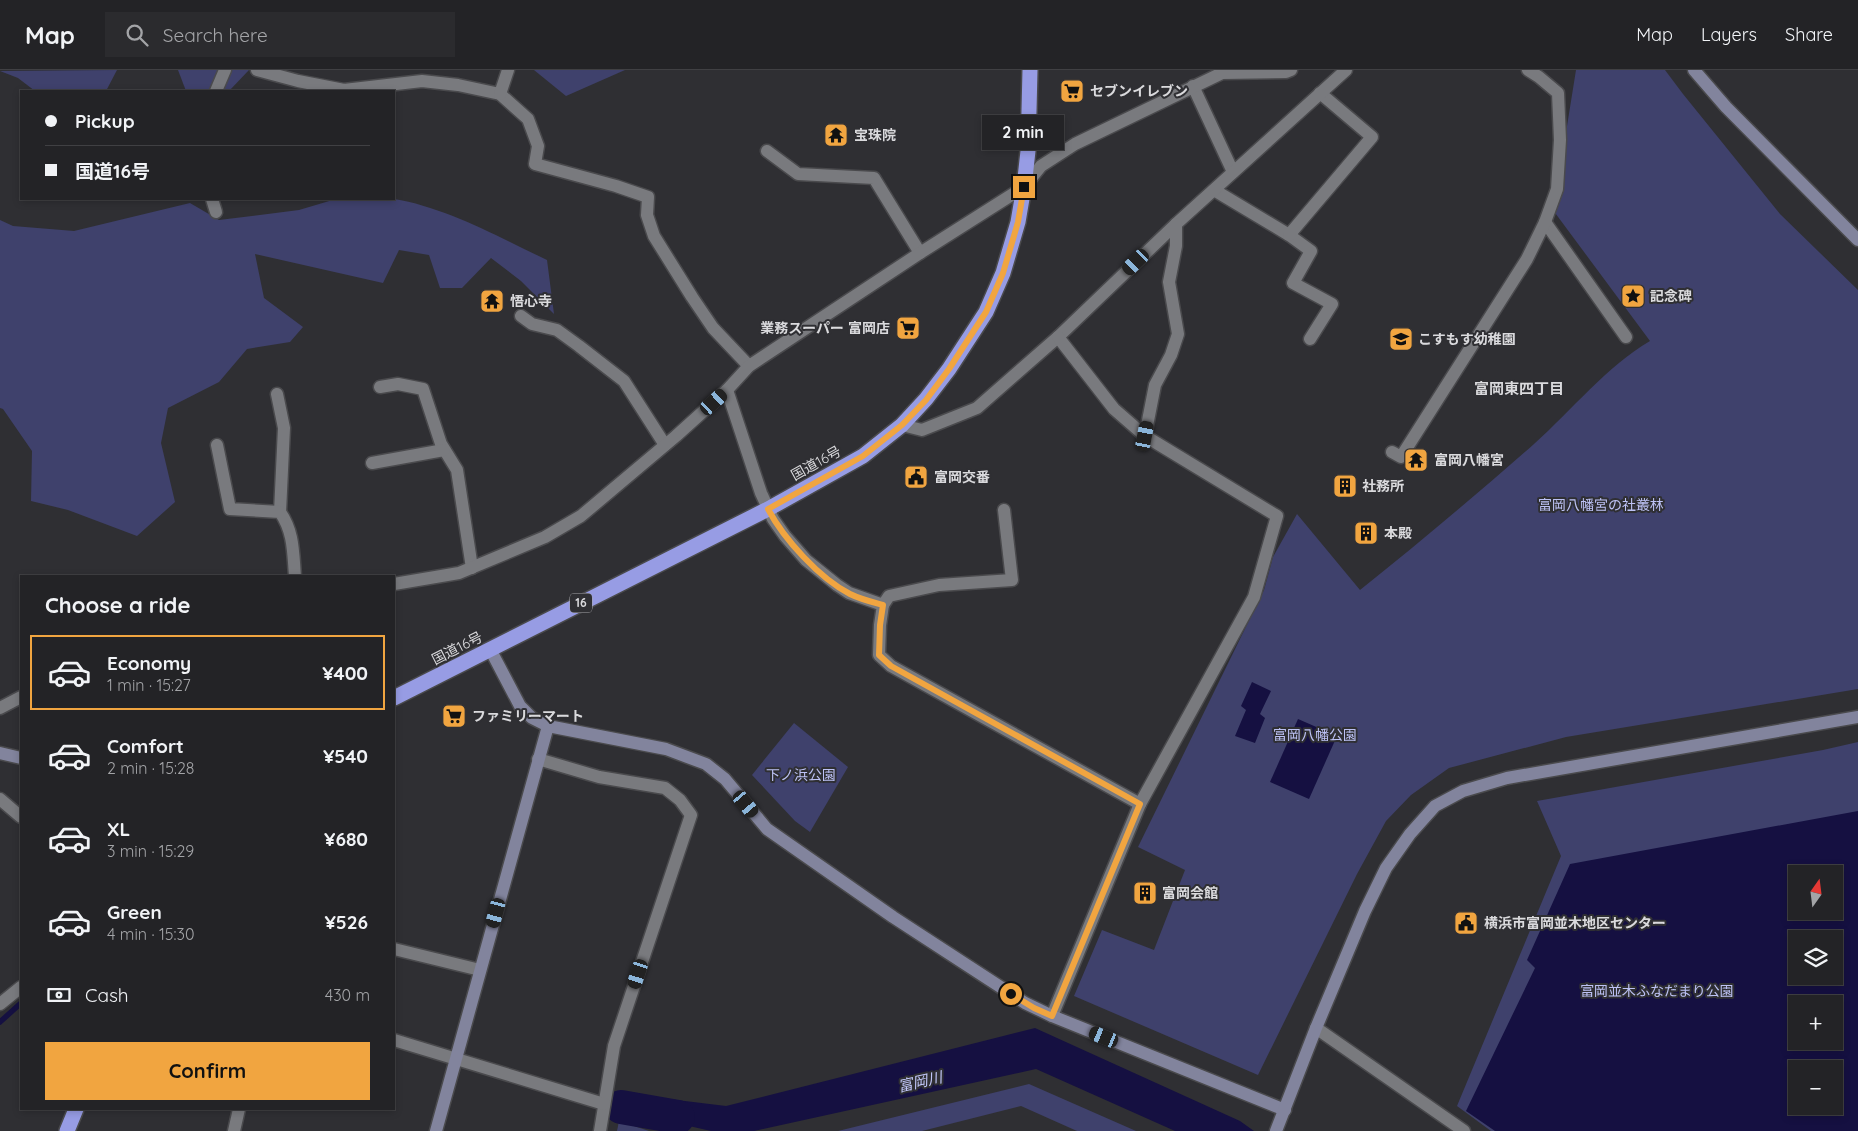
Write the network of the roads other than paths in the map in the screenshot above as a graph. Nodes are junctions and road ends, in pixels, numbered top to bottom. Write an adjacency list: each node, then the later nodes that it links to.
1 (225, 70): 10 (street)
2 (257, 70): 12 (street)
3 (508, 70): 12 (street)
4 (1030, 70): 15 (highway, 国道16号 / 16)
5 (1290, 70): 9 (street)
6 (1346, 70): 11 (street)
7 (1528, 70): 19 (street)
8 (1694, 70): 22 (street)
9 (1193, 86): 14 (street); 15 (street)
10 (216, 90)
11 (1320, 93): 14 (street); 21 (street)
12 (500, 94): 28 (street)
13 (766, 152): 23 (street)
14 (1233, 172): 16 (street)
15 (1024, 187): 23 (street); 32 (highway, 国道16号 / 16)
16 (1214, 190): 20 (street); 21 (street)
17 (212, 200): 18 (street)
18 (216, 212)
19 (1545, 222): 26 (street); 37 (street)
20 (1176, 224): 25 (street); 33 (street)
21 (1289, 236): 27 (street)
22 (1858, 240)
23 (920, 253): 28 (street)
24 (521, 316): 35 (street)
25 (1058, 337): 32 (street); 33 (street)
26 (1626, 337)
27 (1310, 339)
28 (749, 366): 30 (street)
29 (380, 387): 36 (street)
30 (727, 390): 35 (street); 39 (street)
31 (277, 394): 41 (street)
32 (902, 425): 39 (highway, 国道16号 / 16)
33 (1145, 436): 56 (street)
34 (216, 444): 41 (street)
35 (665, 445): 42 (street)
36 (444, 450): 38 (street); 42 (street)
37 (1392, 452)
38 (372, 463)
39 (768, 509): 45 (street); 46 (highway, 国道16号 / 16)
40 (1004, 510): 45 (street)
41 (280, 512): 43 (street)
42 (472, 568): 44 (street)
43 (295, 575)
44 (395, 584)
45 (883, 605): 56 (street)
46 (490, 649): 47 (highway, 国道16号 / 16); 51 (street)
47 (395, 697)
48 (20, 698): 49 (street)
49 (0, 708)
50 (1858, 717): 63 (street)
51 (548, 726): 54 (street); 62 (street)
52 (0, 753): 53 (street)
53 (20, 758)
54 (538, 760): 59 (street); 66 (street)
55 (0, 799): 57 (street)
56 (1140, 804): 62 (street)
57 (20, 816)
58 (395, 949): 59 (street)
59 (480, 970): 65 (street)
60 (20, 989): 61 (street)
61 (0, 1004)
62 (1052, 1016): 69 (street)
63 (1316, 1028): 69 (street); 75 (street)
64 (395, 1040): 65 (street)
65 (456, 1059): 66 (street); 72 (street)
66 (604, 1104): 73 (street)
67 (76, 1110): 70 (highway)
68 (239, 1110): 71 (street)
69 (1285, 1110): 74 (street)
70 (67, 1131)
71 (234, 1131)
72 (436, 1131)
73 (600, 1131)
74 (1276, 1131)
75 (1464, 1131)

